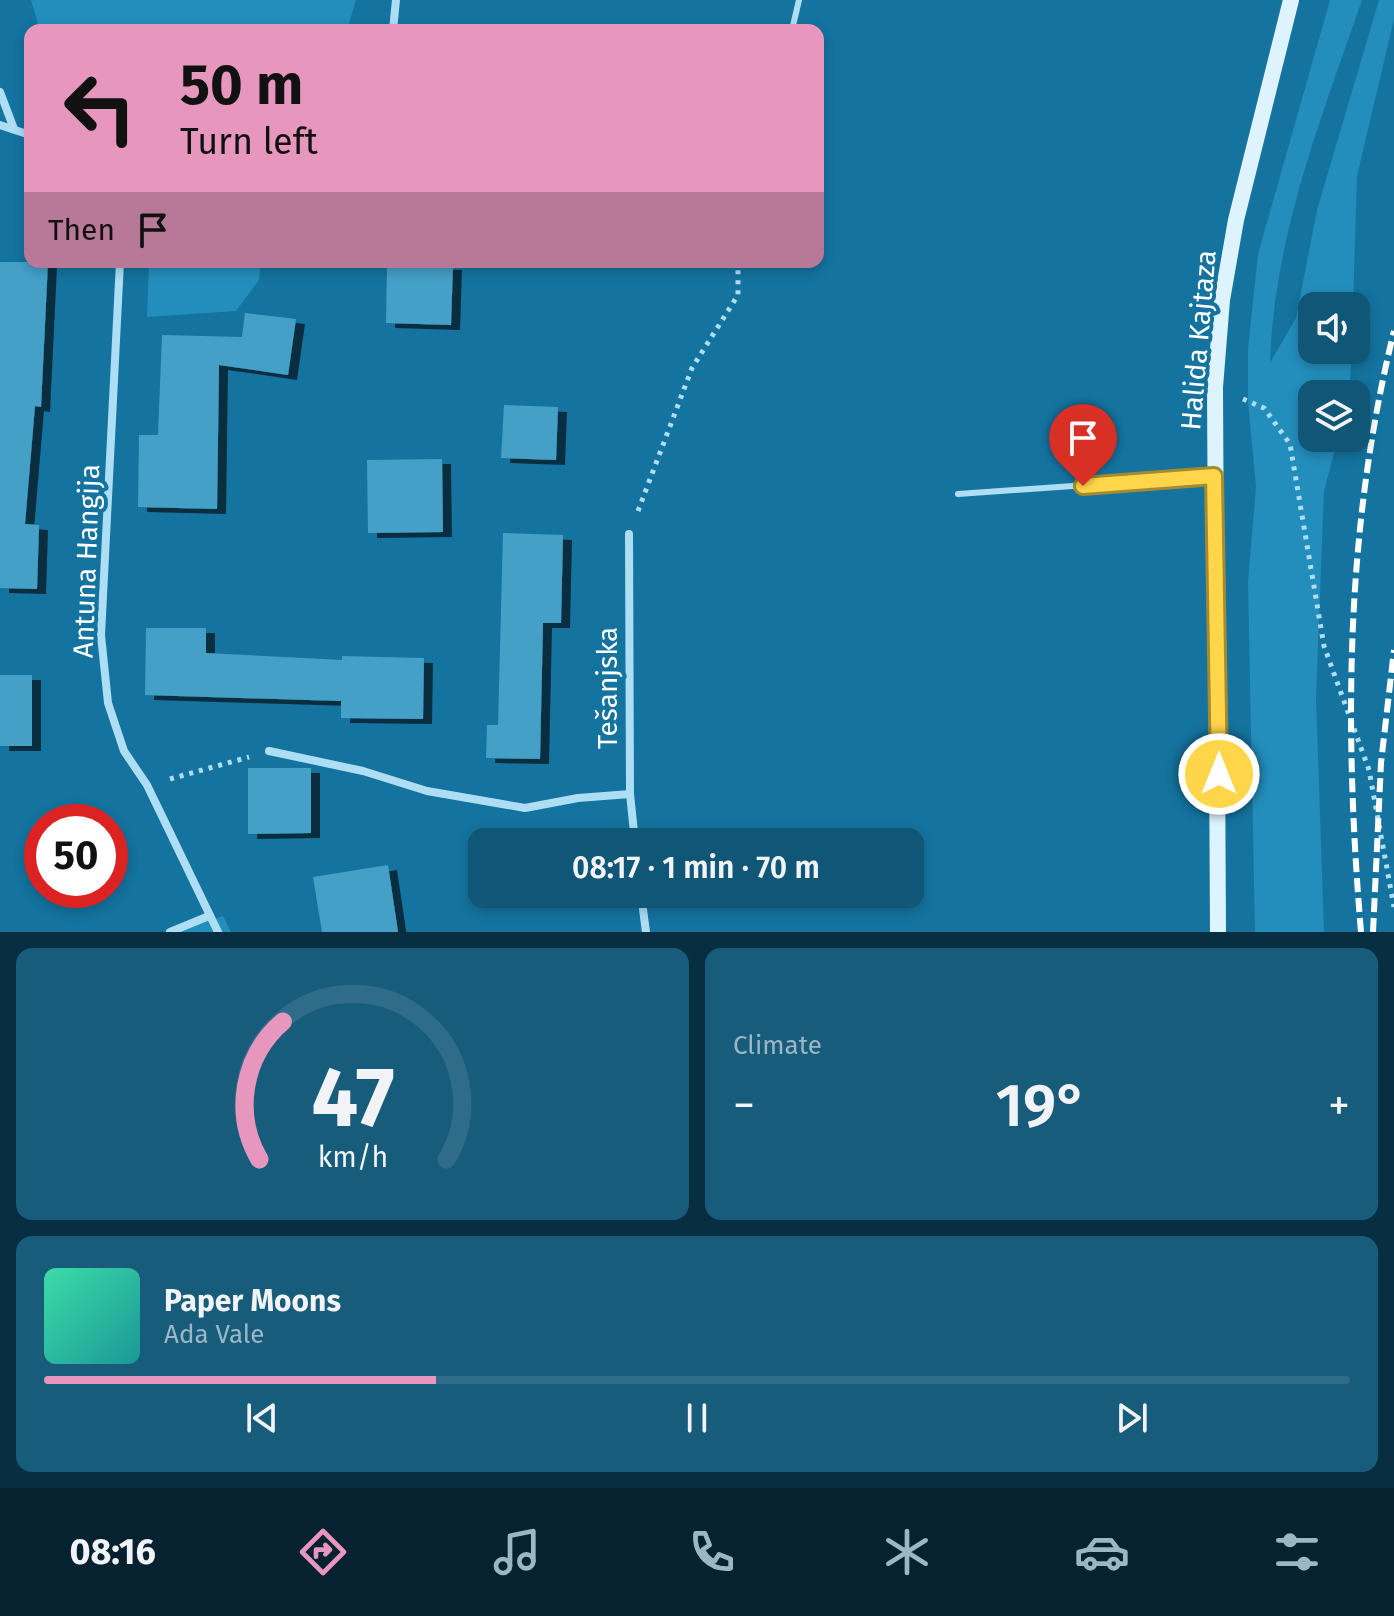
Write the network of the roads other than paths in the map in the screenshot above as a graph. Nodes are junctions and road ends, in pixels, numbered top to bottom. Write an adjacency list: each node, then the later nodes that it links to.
1 (396, 0): 4 (street)
2 (799, 0): 5 (lane)
3 (1291, 0): 11 (main road, Halida Kajtaza)
4 (392, 24)
5 (793, 24)
6 (0, 92): 8 (street)
7 (0, 125): 8 (street)
8 (14, 129): 9 (street)
9 (24, 133)
10 (120, 268): 18 (street, Antuna Hangija)
11 (1214, 476): 12 (lane); 22 (main road, Halida Kajtaza)
12 (958, 494)
13 (629, 534): 15 (street, Tešanjska)
14 (269, 751): 15 (street)
15 (630, 794): 16 (street, Tešanjska)
16 (634, 828)
17 (643, 908): 21 (street)
18 (209, 916): 19 (street); 20 (street, Antuna Hangija)
19 (170, 932)
20 (218, 932)
21 (646, 932)
22 (1218, 932)

